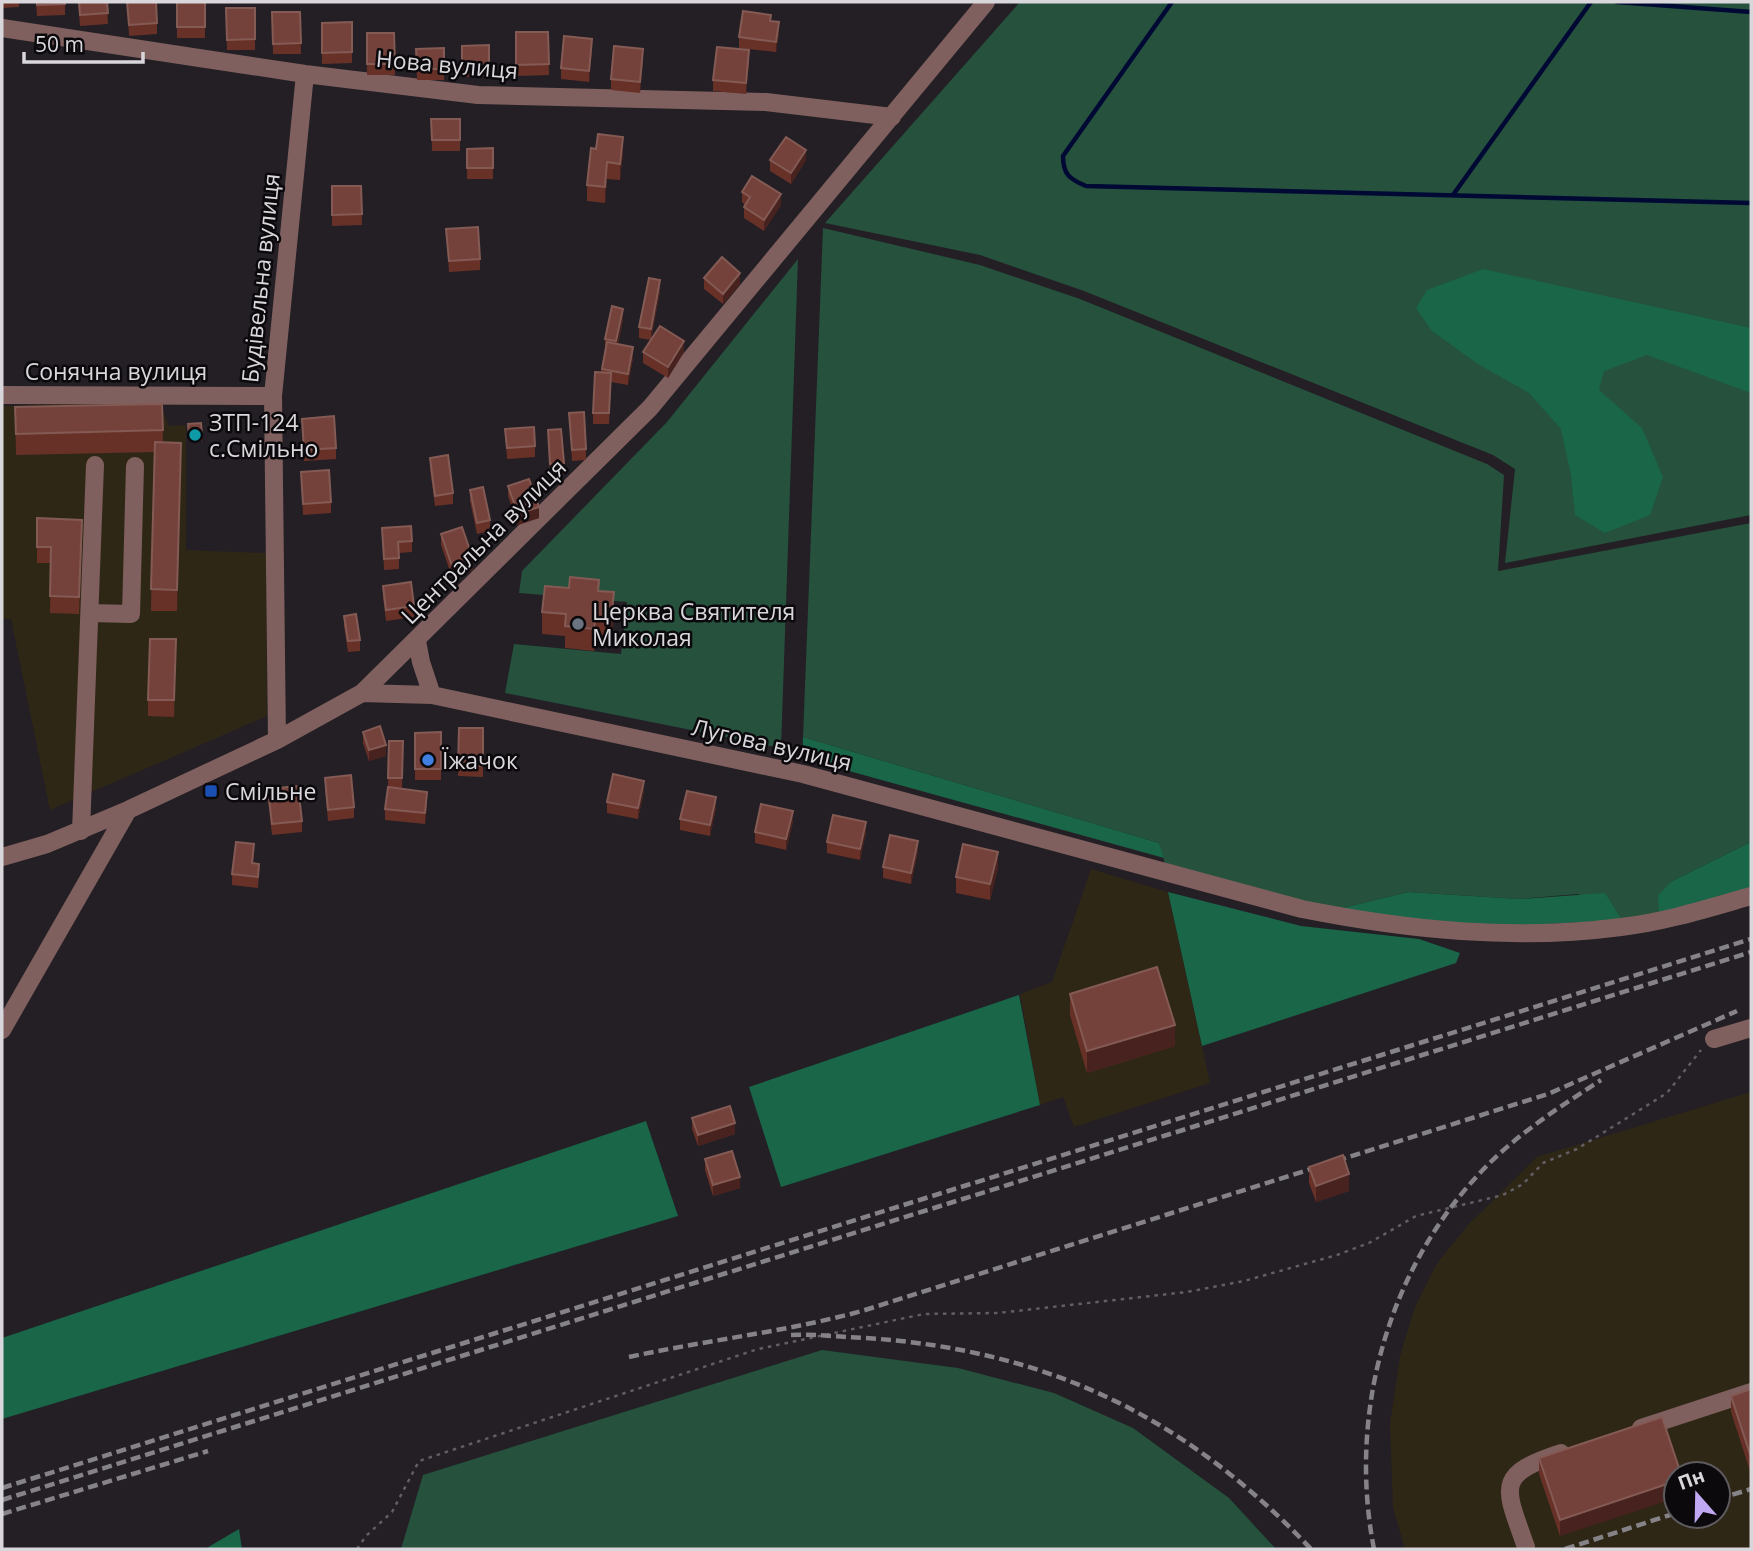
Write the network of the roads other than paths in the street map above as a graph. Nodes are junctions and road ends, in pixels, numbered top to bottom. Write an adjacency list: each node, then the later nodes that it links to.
1 (986, 2): 4 (street, Центральна вулиця)
2 (2, 28): 3 (street, Нова вулиця)
3 (305, 74): 4 (street, Нова вулиця); 6 (street, Будівельна вулиця)
4 (892, 117): 10 (street, Центральна вулиця)
5 (2, 395): 6 (street, Сонячна вулиця)
6 (273, 396): 13 (street, Будівельна вулиця)
7 (95, 465): 9 (street)
8 (135, 466): 9 (street)
9 (90, 613): 15 (street)
10 (418, 641): 11 (street, Центральна вулиця); 12 (street)
11 (362, 693): 12 (street, Лугова вулиця); 13 (street, Центральна вулиця)
12 (432, 695): 17 (street, Лугова вулиця)
13 (277, 740): 14 (street, Центральна вулиця)
14 (128, 810): 15 (street, Центральна вулиця); 19 (street)
15 (81, 831): 16 (street, Центральна вулиця)
16 (2, 857)
17 (1751, 896)
18 (1751, 1028): 20 (street)
19 (2, 1030)
20 (1714, 1039)
21 (1751, 1392): 22 (street)
22 (1626, 1433)
23 (1575, 1449): 24 (street)
24 (1525, 1547)

